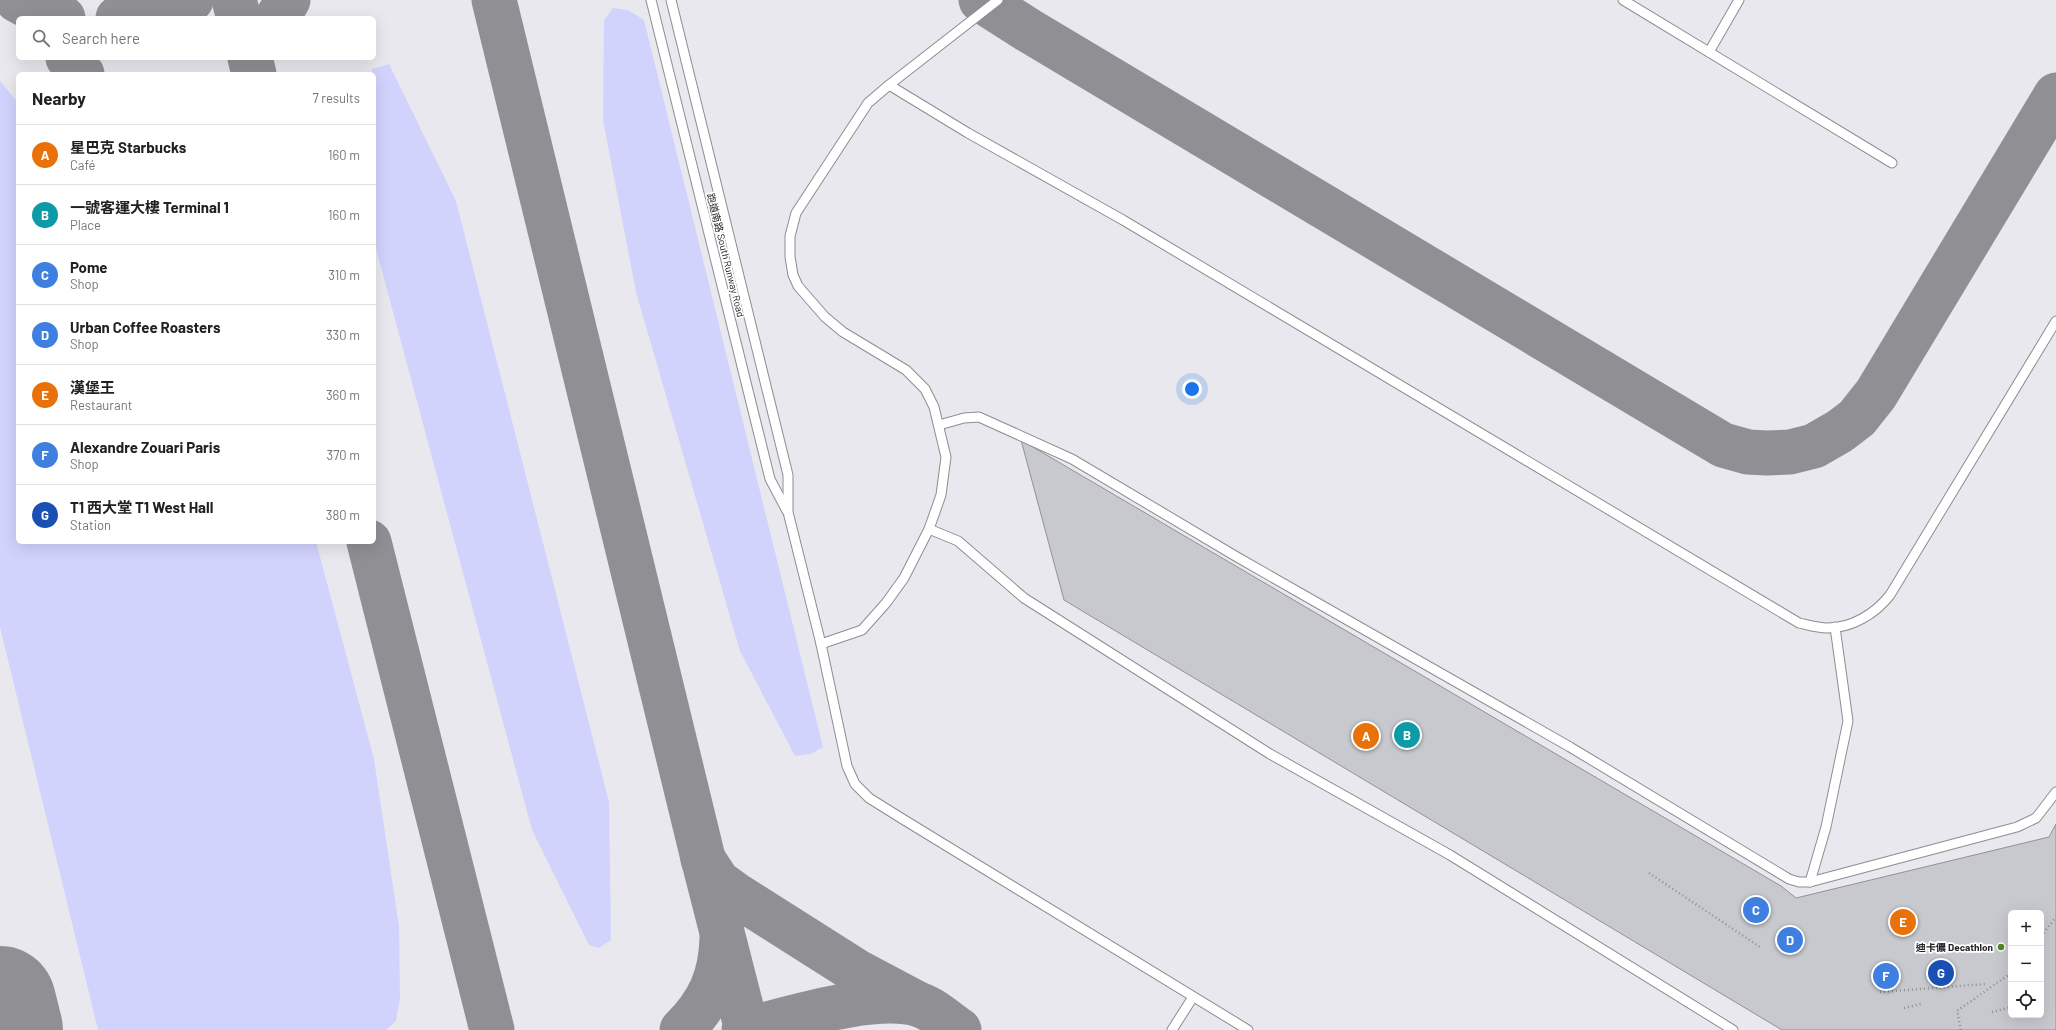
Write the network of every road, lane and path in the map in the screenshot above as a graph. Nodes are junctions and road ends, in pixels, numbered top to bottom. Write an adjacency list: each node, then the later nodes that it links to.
1 (651, 0): 11 (lane, 跑道南路 South Runway Road)
2 (671, 0): 11 (lane, 跑道南路 South Runway Road)
3 (998, 0): 7 (lane)
4 (1623, 0): 6 (lane)
5 (1739, 0): 6 (lane)
6 (1709, 52): 8 (lane)
7 (889, 85): 10 (lane); 13 (lane)
8 (1892, 163)
9 (2056, 321): 13 (lane)
10 (939, 425): 12 (lane); 17 (lane)
11 (788, 512): 14 (lane, 跑道南路 South Runway Road)
12 (928, 529): 14 (lane); 31 (lane)
13 (1835, 627): 17 (lane)
14 (821, 644): 24 (lane, 跑道南路 South Runway Road)
15 (2056, 792): 17 (lane)
16 (1650, 873): 20 (path)
17 (1810, 882)
18 (2056, 917): 19 (path)
19 (2044, 932)
20 (1760, 947)
21 (2008, 975): 32 (path)
22 (1986, 984): 23 (path)
23 (1880, 992)
24 (1193, 996): 29 (lane); 30 (lane, 跑道南路 South Runway Road)
25 (1921, 1004): 26 (path)
26 (1904, 1008)
27 (2008, 1008): 28 (path)
28 (1992, 1012)
29 (1172, 1030)
30 (1248, 1030)
31 (1733, 1030)
32 (1961, 1030)

